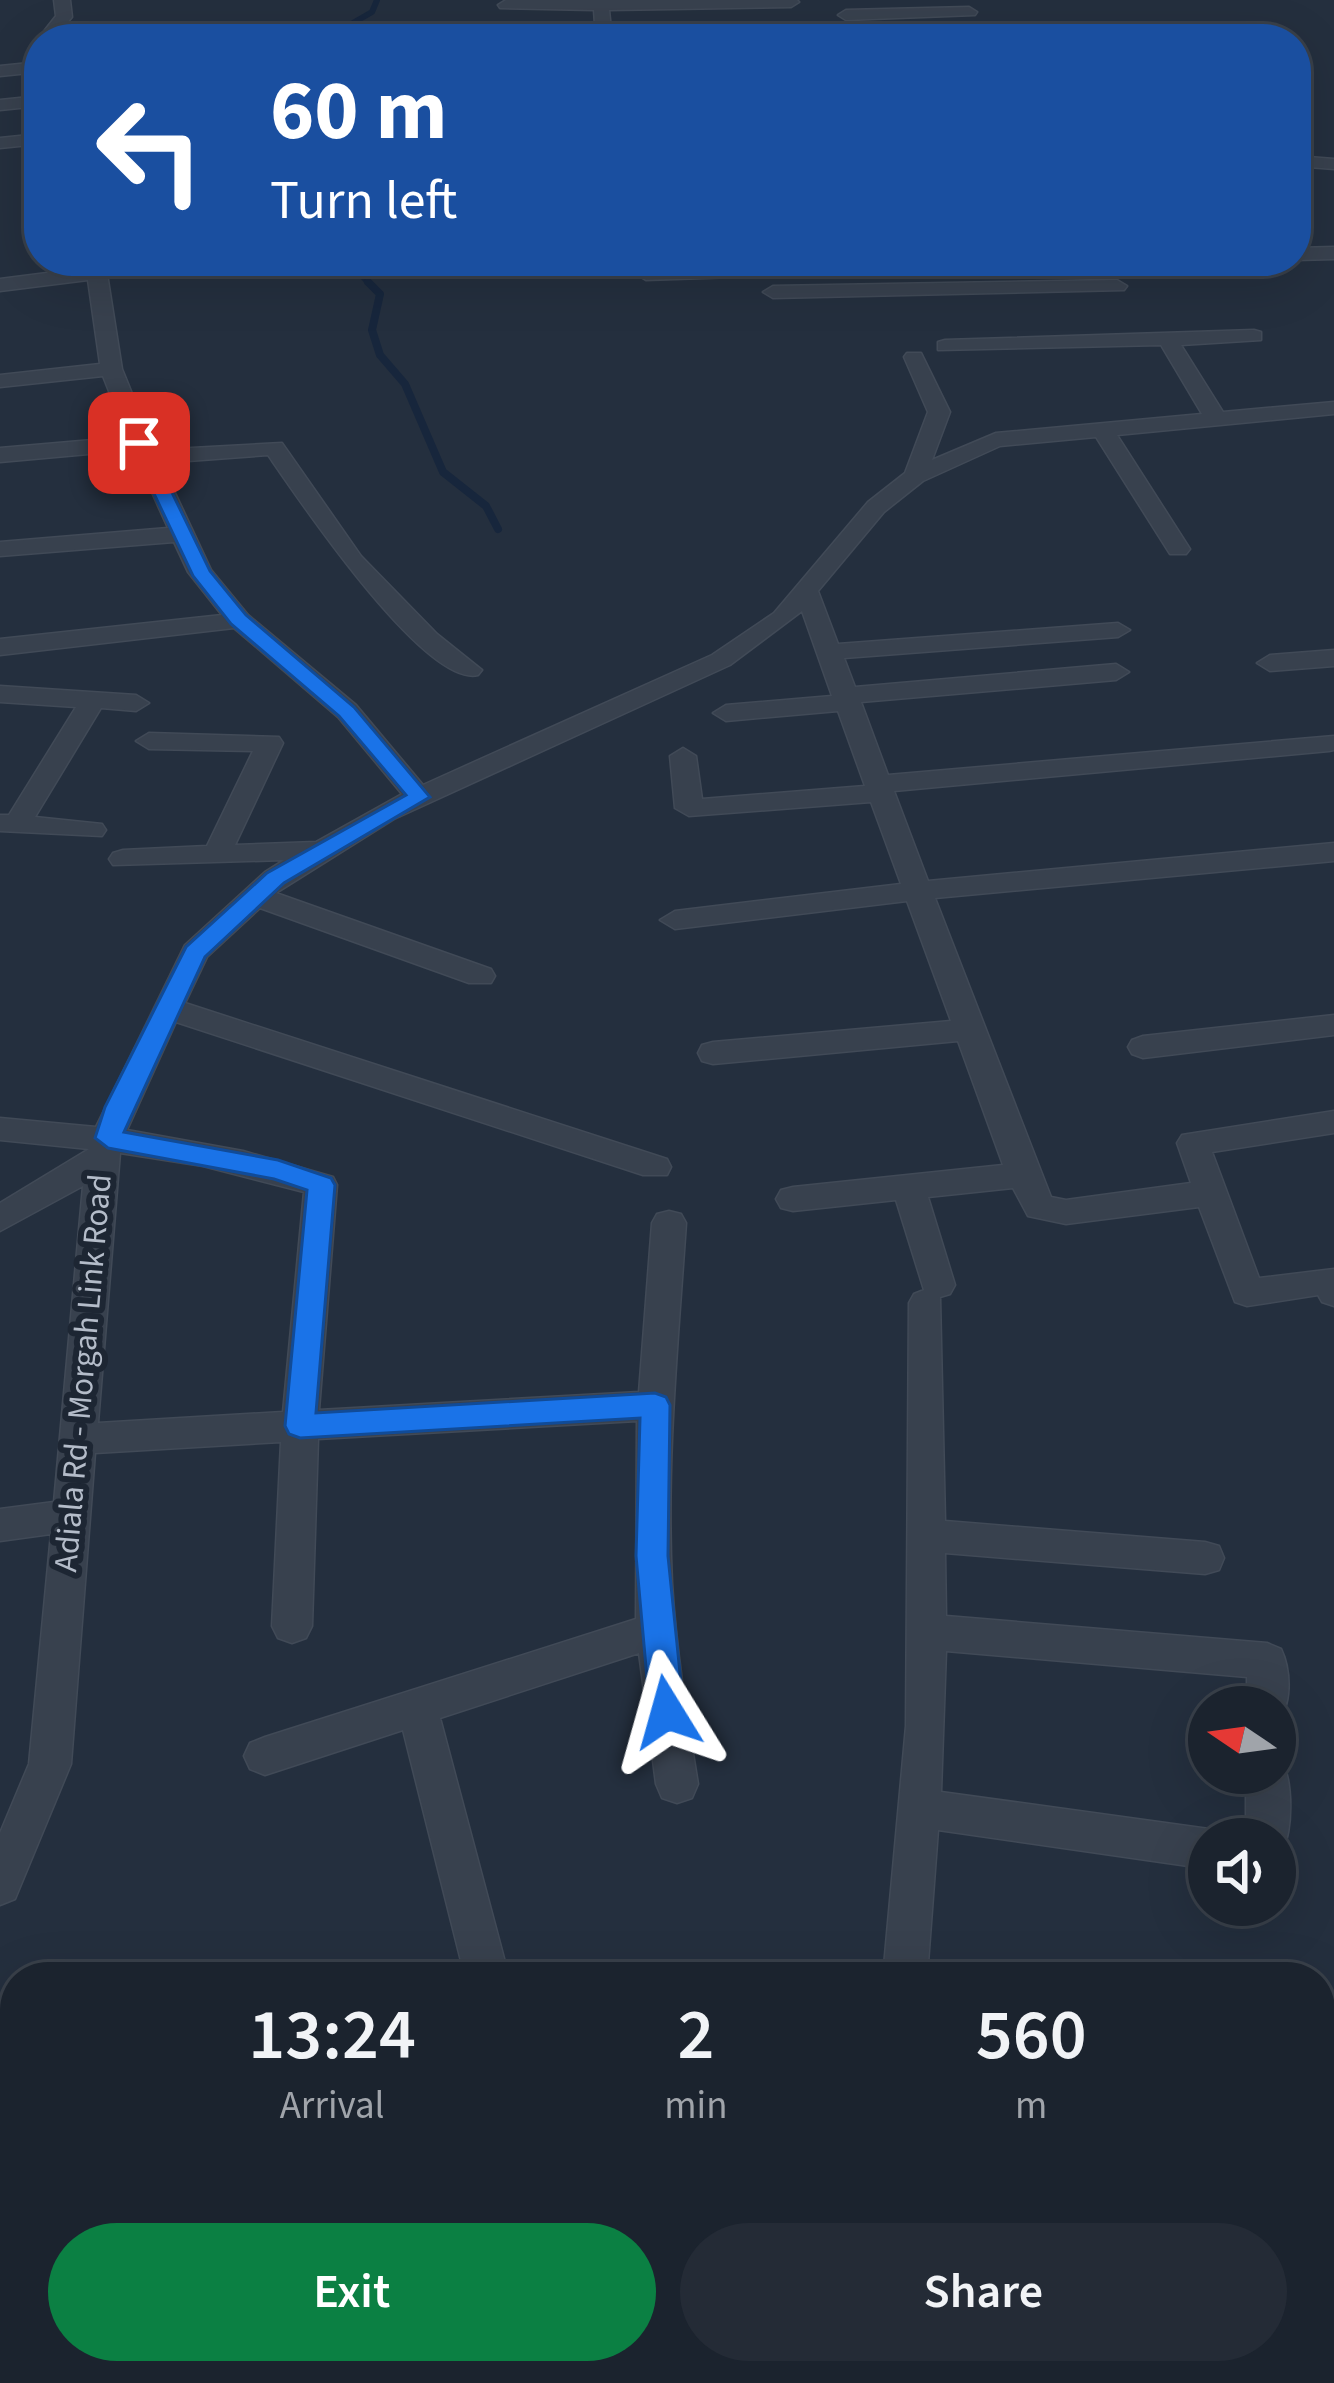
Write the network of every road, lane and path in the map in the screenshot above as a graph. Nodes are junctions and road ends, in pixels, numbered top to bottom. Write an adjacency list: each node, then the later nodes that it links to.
1 (792, 1): 2 (street)
2 (700, 2): 3 (street)
3 (601, 4): 4 (street); 7 (street)
4 (506, 5)
5 (969, 12): 6 (street)
6 (847, 14)
7 (603, 24)
8 (50, 276): 11 (street)
9 (96, 276): 19 (street)
10 (947, 276): 13 (street)
11 (0, 286)
12 (1118, 286): 13 (street)
13 (952, 289): 14 (street)
14 (773, 292)
15 (1255, 335): 16 (street)
16 (1167, 338): 17 (street); 22 (street)
17 (945, 346)
18 (914, 357): 26 (street)
19 (111, 369): 20 (street); 24 (street)
20 (0, 381)
21 (1334, 408): 22 (street, Adiala Rd - Morgah Link Road)
22 (1216, 419): 23 (street, Adiala Rd - Morgah Link Road)
23 (1103, 430): 26 (street, Adiala Rd - Morgah Link Road); 29 (street)
24 (142, 450): 25 (street); 27 (street); 37 (street)
25 (0, 455)
26 (915, 476): 30 (street, Adiala Rd - Morgah Link Road)
27 (181, 534): 28 (street); 31 (street)
28 (0, 549)
29 (1178, 550)
30 (806, 590): 34 (street); 48 (street, Adiala Rd - Morgah Link Road)
31 (238, 620): 33 (street); 48 (street)
32 (1118, 630): 34 (street)
33 (0, 646)
34 (829, 652): 40 (street)
35 (1334, 658): 36 (street)
36 (1270, 663)
37 (469, 670)
38 (1116, 672): 40 (street)
39 (0, 694): 41 (street)
40 (846, 699): 43 (street); 47 (street)
41 (93, 700): 42 (street); 49 (street)
42 (136, 703)
43 (726, 713)
44 (149, 741): 53 (street)
45 (1329, 743): 47 (street)
46 (683, 756): 47 (street)
47 (879, 789): 55 (street)
48 (419, 797): 51 (street, Adiala Rd - Morgah Link Road)
49 (8, 823): 50 (street)
50 (92, 830)
51 (323, 849): 53 (street); 56 (street, Adiala Rd - Morgah Link Road)
52 (1334, 852): 55 (street)
53 (217, 854): 54 (street)
54 (122, 859)
55 (918, 891): 57 (street); 61 (street)
56 (256, 896): 58 (street); 59 (street, Adiala Rd - Morgah Link Road)
57 (675, 920)
58 (480, 976)
59 (167, 1007): 66 (street, Adiala Rd - Morgah Link Road); 67 (street)
60 (1334, 1025): 62 (street)
61 (969, 1030): 63 (street); 68 (street)
62 (1143, 1047)
63 (713, 1053)
64 (1334, 1122): 70 (street)
65 (0, 1129): 66 (street)
66 (105, 1149): 72 (street); 76 (street); 77 (street, Adiala Rd - Morgah Link Road)
67 (655, 1167)
68 (1022, 1175): 69 (street); 70 (street)
69 (909, 1187): 71 (street); 80 (street)
70 (1210, 1192): 74 (street)
71 (793, 1199)
72 (0, 1219)
73 (669, 1223): 75 (street)
74 (1334, 1293)
75 (655, 1405): 76 (street); 83 (street)
76 (300, 1426): 77 (street); 82 (street)
77 (76, 1439): 78 (street, Adiala Rd - Morgah Link Road)
78 (70, 1516): 79 (street); 91 (street, Adiala Rd - Morgah Link Road)
79 (0, 1525)
80 (926, 1535): 81 (street); 84 (street)
81 (1205, 1558)
82 (292, 1626)
83 (656, 1630): 86 (street); 88 (street)
84 (926, 1632): 85 (street); 89 (street)
85 (1267, 1686)
86 (417, 1706): 87 (street); 92 (street)
87 (265, 1756)
88 (677, 1784)
89 (919, 1808): 90 (street); 93 (street)
90 (1188, 1846)
91 (0, 1884)
92 (483, 1962)
93 (906, 1962)

